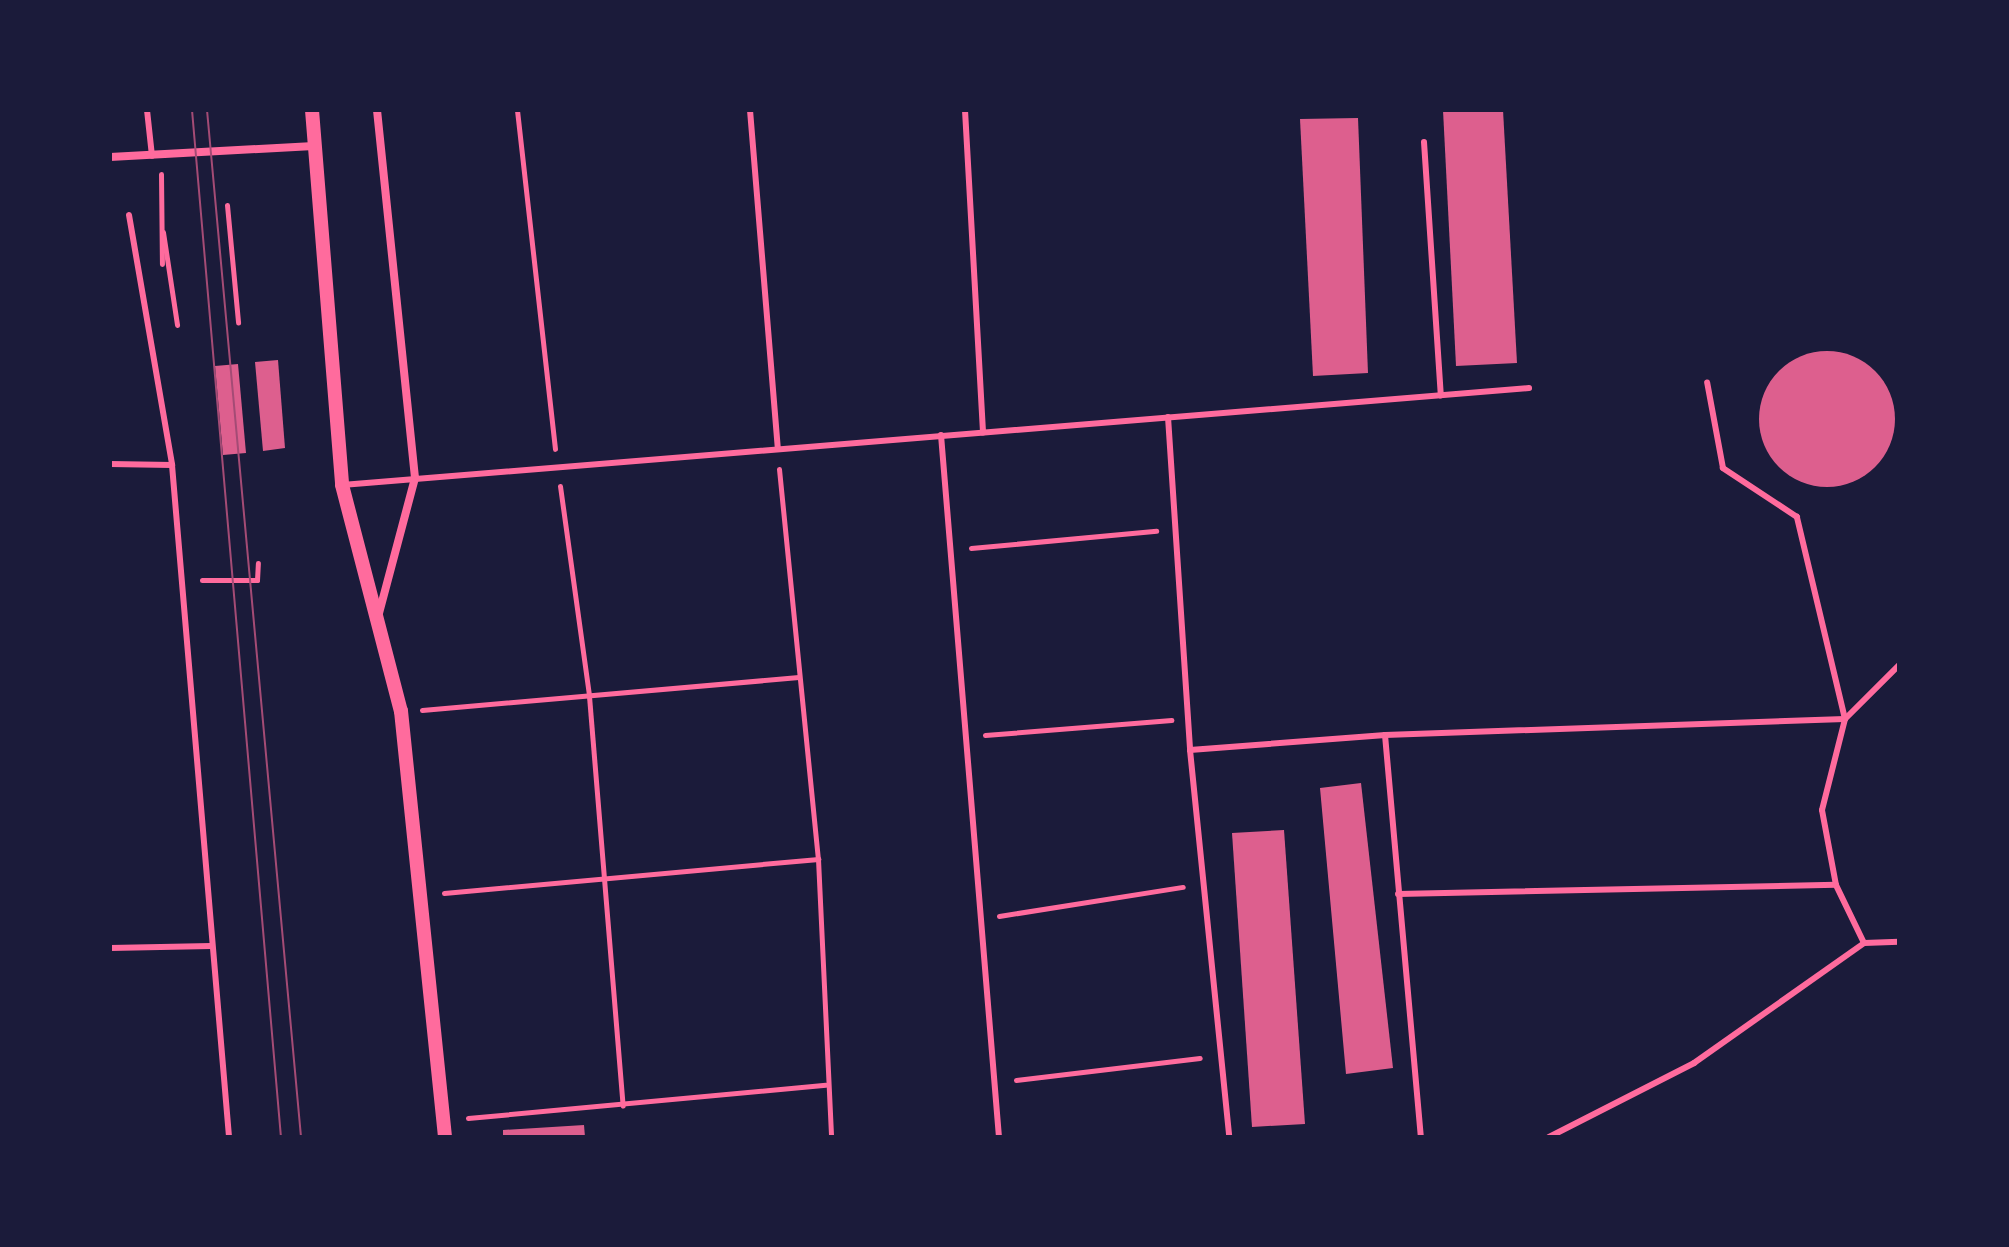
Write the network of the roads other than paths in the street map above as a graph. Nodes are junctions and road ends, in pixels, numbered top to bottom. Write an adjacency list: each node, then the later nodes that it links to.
1 (147, 110): 8 (lane)
2 (312, 110): 7 (street)
3 (377, 110): 20 (street)
4 (750, 110): 17 (lane)
5 (965, 110): 15 (lane)
6 (1424, 142): 13 (lane)
7 (314, 146): 8 (street); 21 (street)
8 (152, 156): 9 (street)
9 (110, 157)
10 (129, 215): 19 (lane)
11 (1707, 382): 24 (lane)
12 (1529, 388): 13 (lane)
13 (1441, 395): 14 (lane)
14 (1168, 417): 15 (lane); 26 (lane)
15 (983, 432): 16 (lane)
16 (941, 435): 17 (lane); 35 (lane)
17 (778, 449): 20 (lane)
18 (110, 464): 19 (lane)
19 (172, 465): 31 (lane)
20 (415, 478): 21 (lane); 22 (street)
21 (342, 485): 22 (street)
22 (379, 613): 34 (street)
23 (1899, 665): 24 (lane)
24 (1845, 719): 25 (lane); 27 (lane)
25 (1385, 735): 26 (lane); 28 (lane)
26 (1190, 750): 36 (lane)
27 (1836, 885): 28 (lane); 30 (lane)
28 (1398, 894): 37 (lane)
29 (1899, 942): 30 (lane)
30 (1864, 943): 38 (lane)
31 (211, 946): 32 (lane); 33 (lane)
32 (110, 948)
33 (229, 1137)
34 (445, 1137)
35 (999, 1137)
36 (1229, 1137)
37 (1421, 1137)
38 (1549, 1137)

